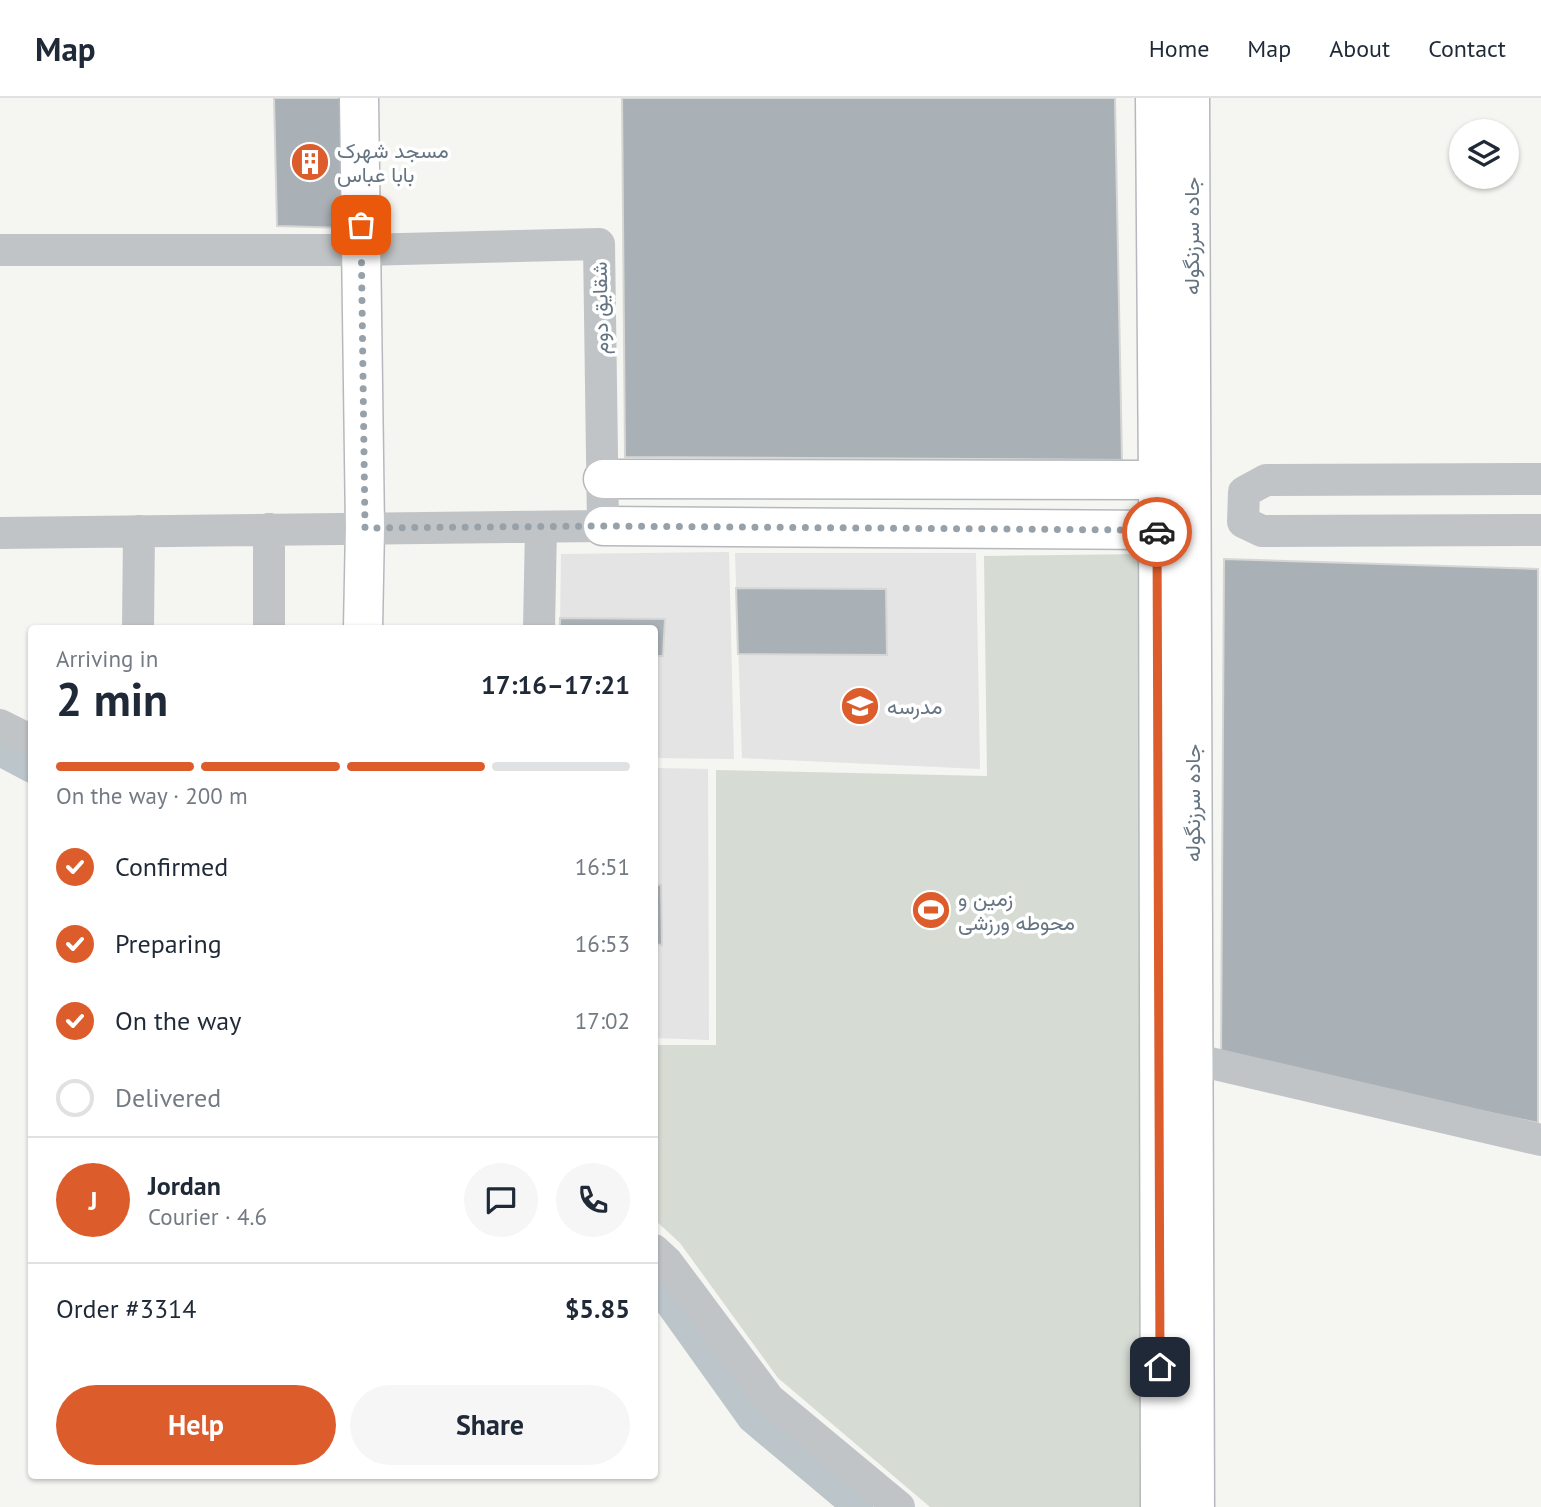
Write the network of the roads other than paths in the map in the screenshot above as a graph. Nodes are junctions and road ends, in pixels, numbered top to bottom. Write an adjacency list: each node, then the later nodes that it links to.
1 (359, 98): 5 (street)
2 (1155, 98): 8 (street, جاده سرزنگوله)
3 (1190, 98): 23 (street, جاده سرزنگوله)
4 (0, 250): 5 (street)
5 (362, 250): 6 (street, شقایق دوم); 11 (street)
6 (603, 479): 8 (street); 9 (street, شقایق دوم)
7 (1541, 479): 14 (street)
8 (1158, 480): 13 (street, جاده سرزنگوله)
9 (603, 526): 10 (street); 13 (street)
10 (541, 527): 11 (street); 20 (street)
11 (365, 528): 12 (street); 19 (street)
12 (269, 529): 15 (street); 18 (street)
13 (1157, 530): 27 (street, جاده سرزنگوله)
14 (1541, 530)
15 (139, 531): 16 (street); 17 (street)
16 (0, 533)
17 (138, 625)
18 (269, 625)
19 (363, 625)
20 (539, 625)
21 (0, 725): 22 (street)
22 (28, 739)
23 (1193, 1059): 24 (street); 28 (street, جاده سرزنگوله)
24 (1541, 1140)
25 (658, 1254): 26 (street)
26 (899, 1507)
27 (1160, 1507)
28 (1195, 1507)

